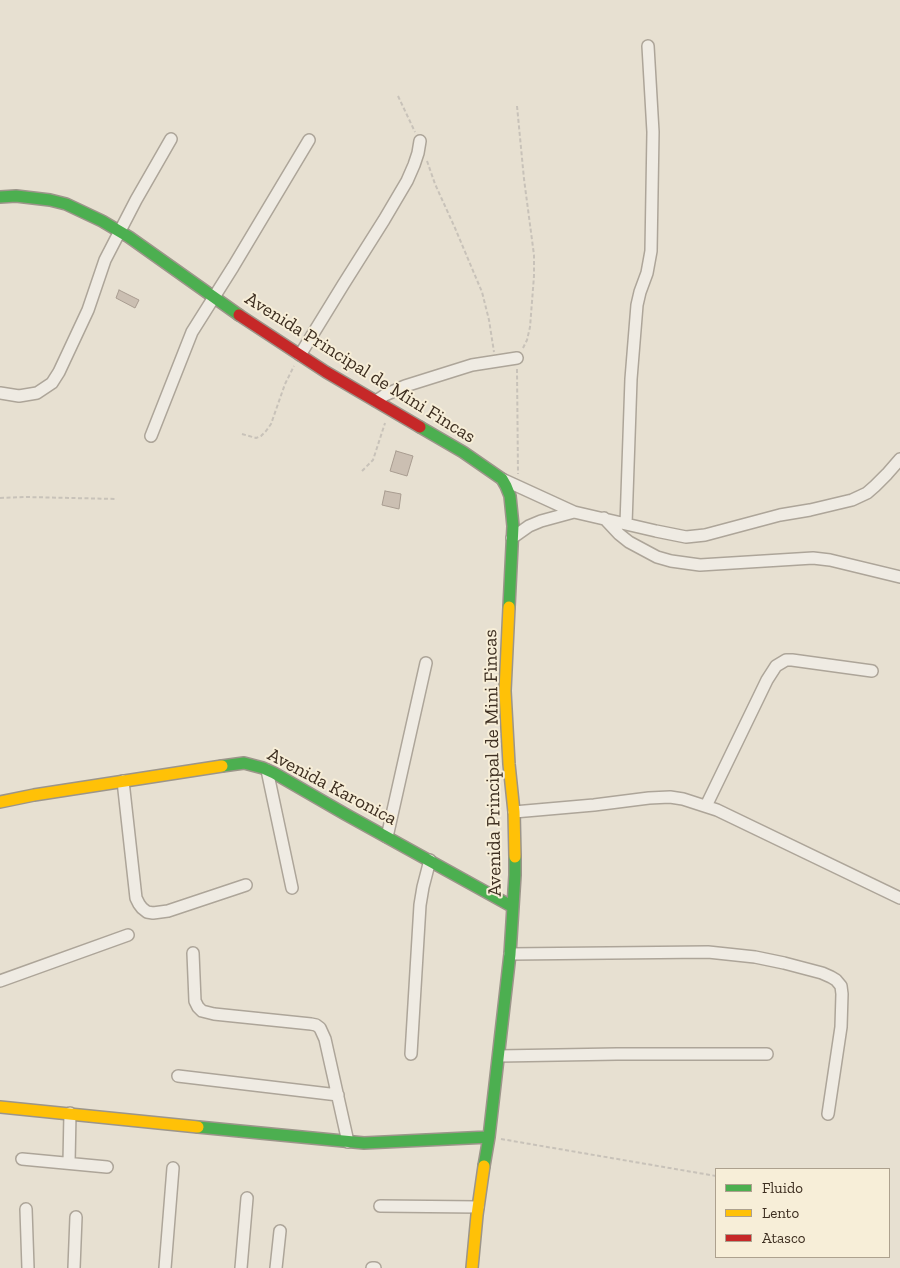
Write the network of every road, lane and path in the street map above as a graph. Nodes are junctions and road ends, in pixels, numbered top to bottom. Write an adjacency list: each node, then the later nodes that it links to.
1 (648, 46): 26 (street)
2 (398, 96): 6 (path)
3 (517, 106): 11 (path)
4 (171, 139): 8 (street)
5 (309, 140): 9 (street)
6 (420, 141): 10 (street); 12 (path)
7 (0, 197): 8 (street, Avenida Principal de Mini Fincas)
8 (119, 231): 9 (street, Avenida Principal de Mini Fincas); 13 (street)
9 (213, 297): 10 (street, Avenida Principal de Mini Fincas); 17 (street)
10 (300, 355): 14 (street, Avenida Principal de Mini Fincas); 16 (path)
11 (517, 358): 12 (street); 21 (path)
12 (495, 361): 14 (street)
13 (0, 394)
14 (376, 401): 15 (street, Avenida Principal de Mini Fincas)
15 (390, 409): 19 (path); 20 (street, Avenida Principal de Mini Fincas)
16 (242, 434)
17 (151, 436)
18 (900, 459): 26 (street)
19 (362, 470)
20 (502, 479): 21 (street); 27 (street, Avenida Principal de Mini Fincas)
21 (518, 486): 24 (street)
22 (0, 498): 23 (path)
23 (117, 499)
24 (574, 512): 25 (street); 27 (street)
25 (604, 518): 26 (street); 28 (street)
26 (626, 524)
27 (512, 538): 35 (street, Avenida Principal de Mini Fincas)
28 (900, 577)
29 (426, 663): 36 (street)
30 (872, 671): 34 (street)
31 (268, 770): 32 (street, Avenida Karonica); 36 (street, Avenida Karonica); 39 (street)
32 (123, 781): 33 (street, Avenida Karonica); 38 (street)
33 (0, 802)
34 (706, 806): 35 (street); 40 (street)
35 (514, 812): 41 (street, Avenida Principal de Mini Fincas)
36 (386, 836): 37 (street, Avenida Karonica)
37 (430, 860): 41 (street, Avenida Karonica); 46 (street)
38 (246, 886)
39 (292, 888)
40 (900, 898)
41 (513, 907): 44 (street, Avenida Principal de Mini Fincas)
42 (128, 935): 45 (street)
43 (193, 953): 50 (street)
44 (510, 954): 48 (street, Avenida Principal de Mini Fincas); 53 (street)
45 (0, 981)
46 (411, 1054)
47 (767, 1054): 48 (street)
48 (499, 1056): 54 (street, Avenida Principal de Mini Fincas)
49 (178, 1076): 50 (street)
50 (338, 1095): 55 (street)
51 (0, 1107): 52 (street)
52 (70, 1113): 55 (street); 57 (street)
53 (828, 1114)
54 (489, 1137): 55 (street); 60 (path); 63 (street, Avenida Principal de Mini Fincas)
55 (348, 1142)
56 (22, 1159): 57 (street)
57 (69, 1163): 58 (street)
58 (106, 1167)
59 (173, 1168): 69 (street)
60 (715, 1176)
61 (247, 1198): 70 (street)
62 (380, 1206): 63 (street)
63 (478, 1207): 72 (street, Avenida Principal de Mini Fincas)
64 (26, 1210): 67 (street)
65 (76, 1217): 68 (street)
66 (280, 1231): 71 (street)
67 (28, 1268)
68 (74, 1268)
69 (165, 1268)
70 (241, 1268)
71 (276, 1268)
72 (472, 1268)

